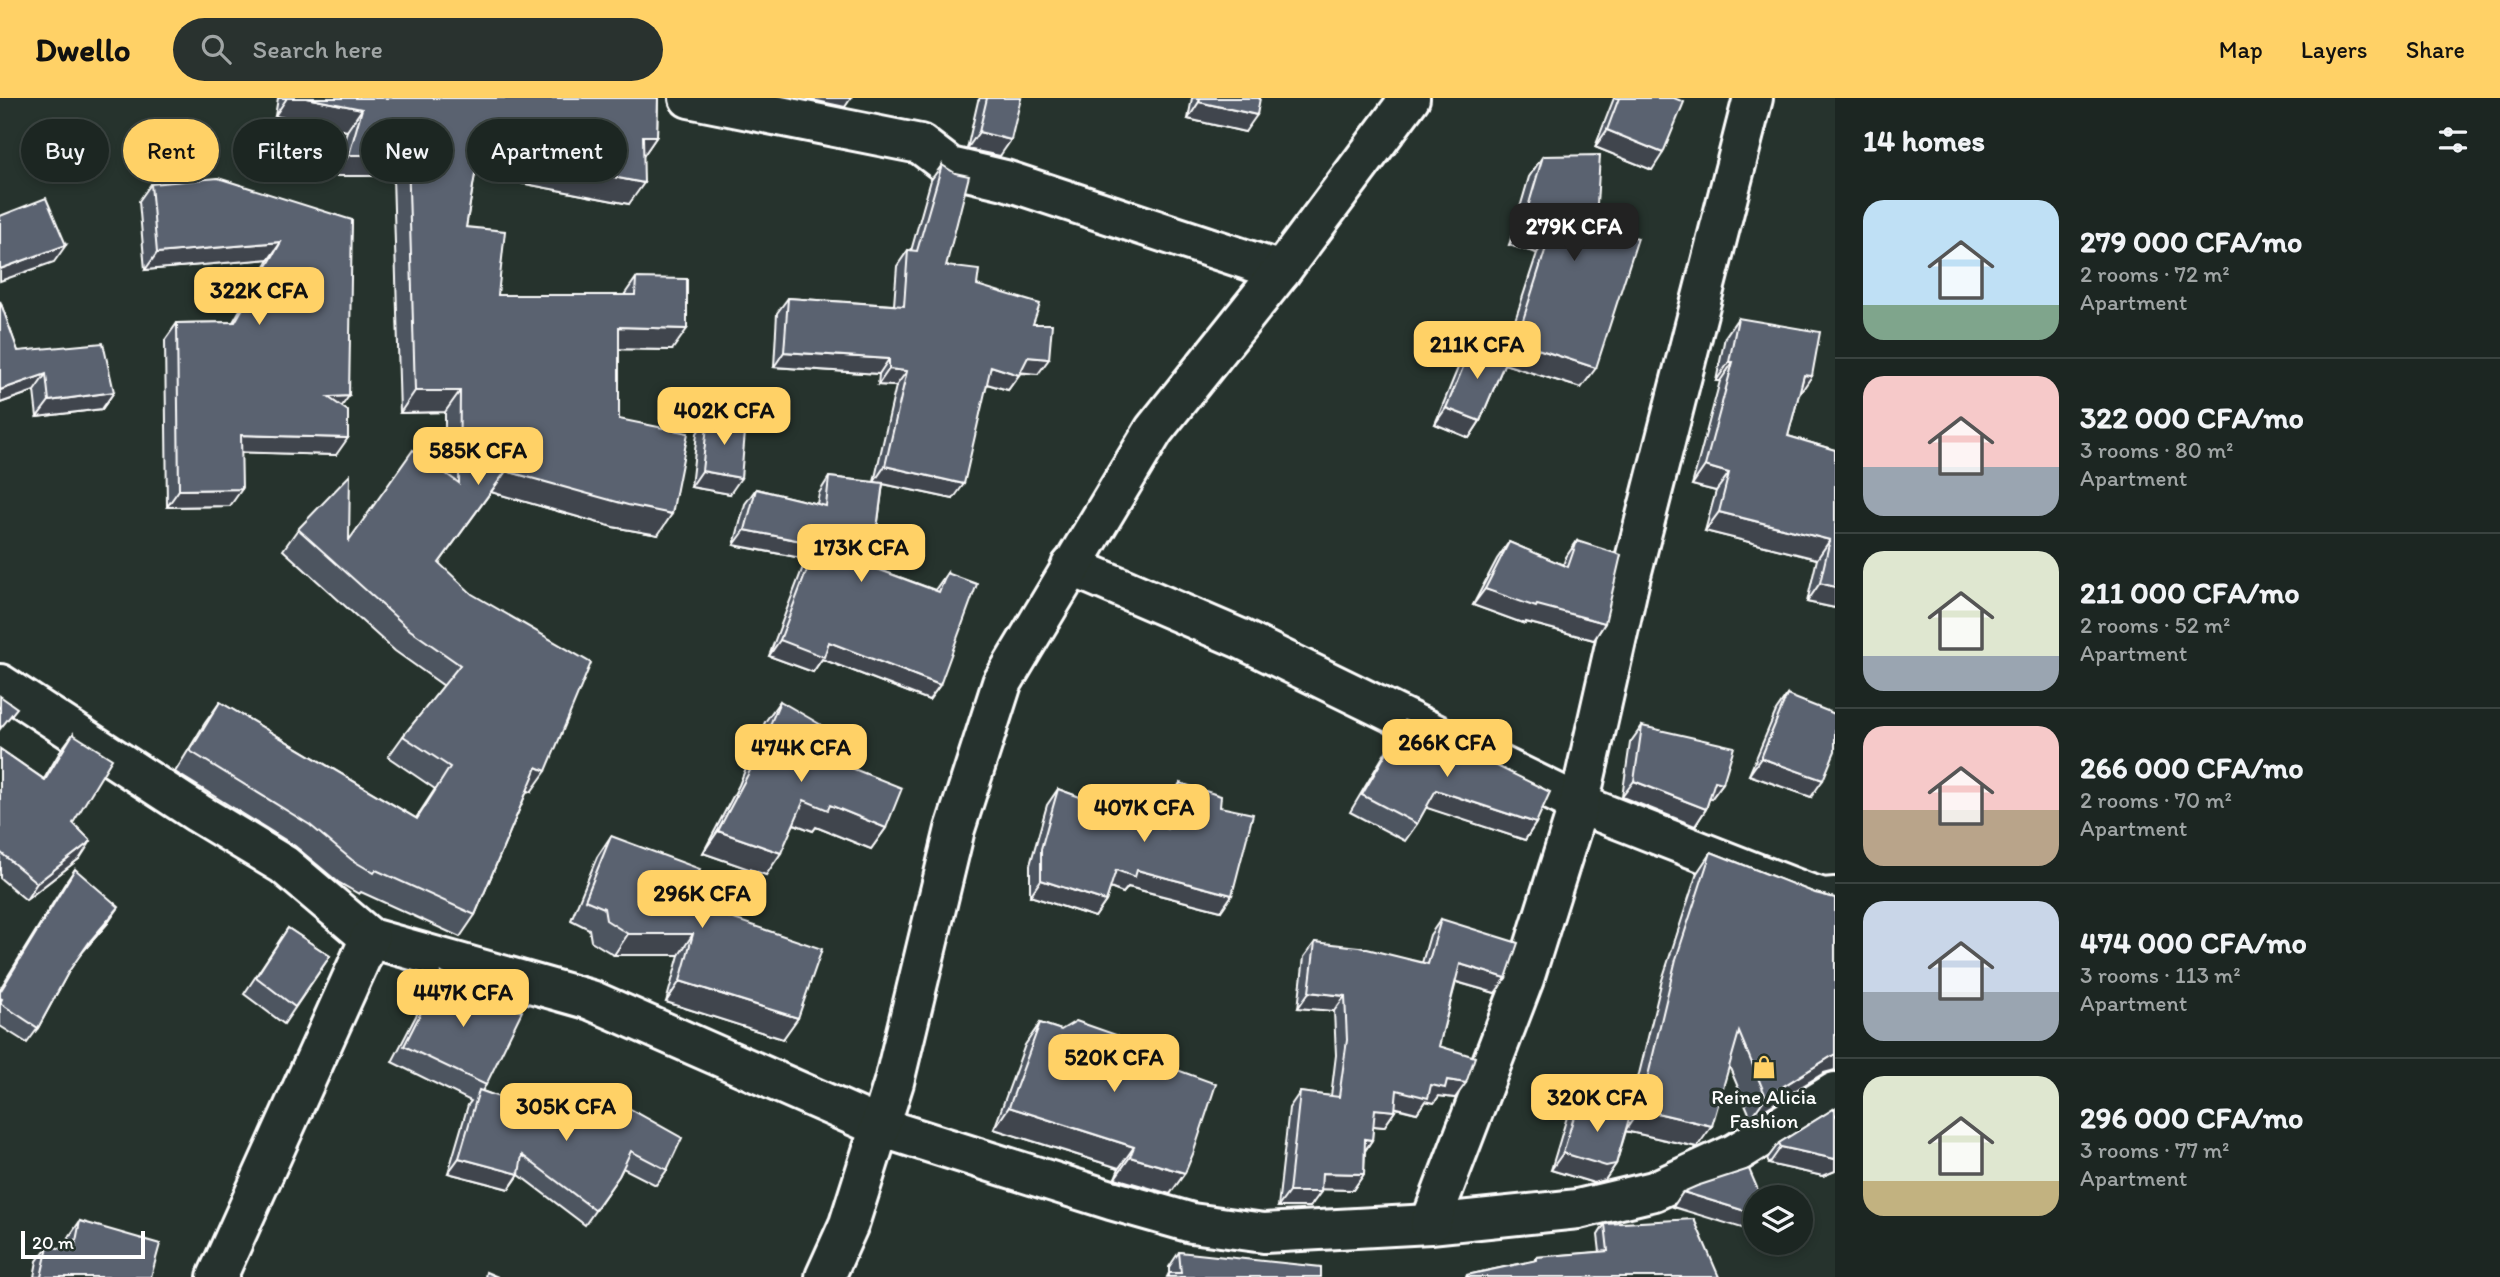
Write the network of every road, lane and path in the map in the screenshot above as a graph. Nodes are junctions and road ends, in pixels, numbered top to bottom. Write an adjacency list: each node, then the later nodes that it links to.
1 (689, 98): 4 (street)
2 (1410, 98): 4 (street)
3 (1752, 98): 7 (street)
4 (1281, 271): 5 (street)
5 (1071, 566): 7 (street); 11 (street)
6 (0, 684): 9 (street)
7 (1578, 804): 8 (street); 12 (street)
8 (1835, 897)
9 (370, 938): 11 (street); 13 (street)
10 (1835, 1092): 12 (street)
11 (880, 1127): 12 (street); 14 (street)
12 (1430, 1224)
13 (217, 1277)
14 (825, 1277)

